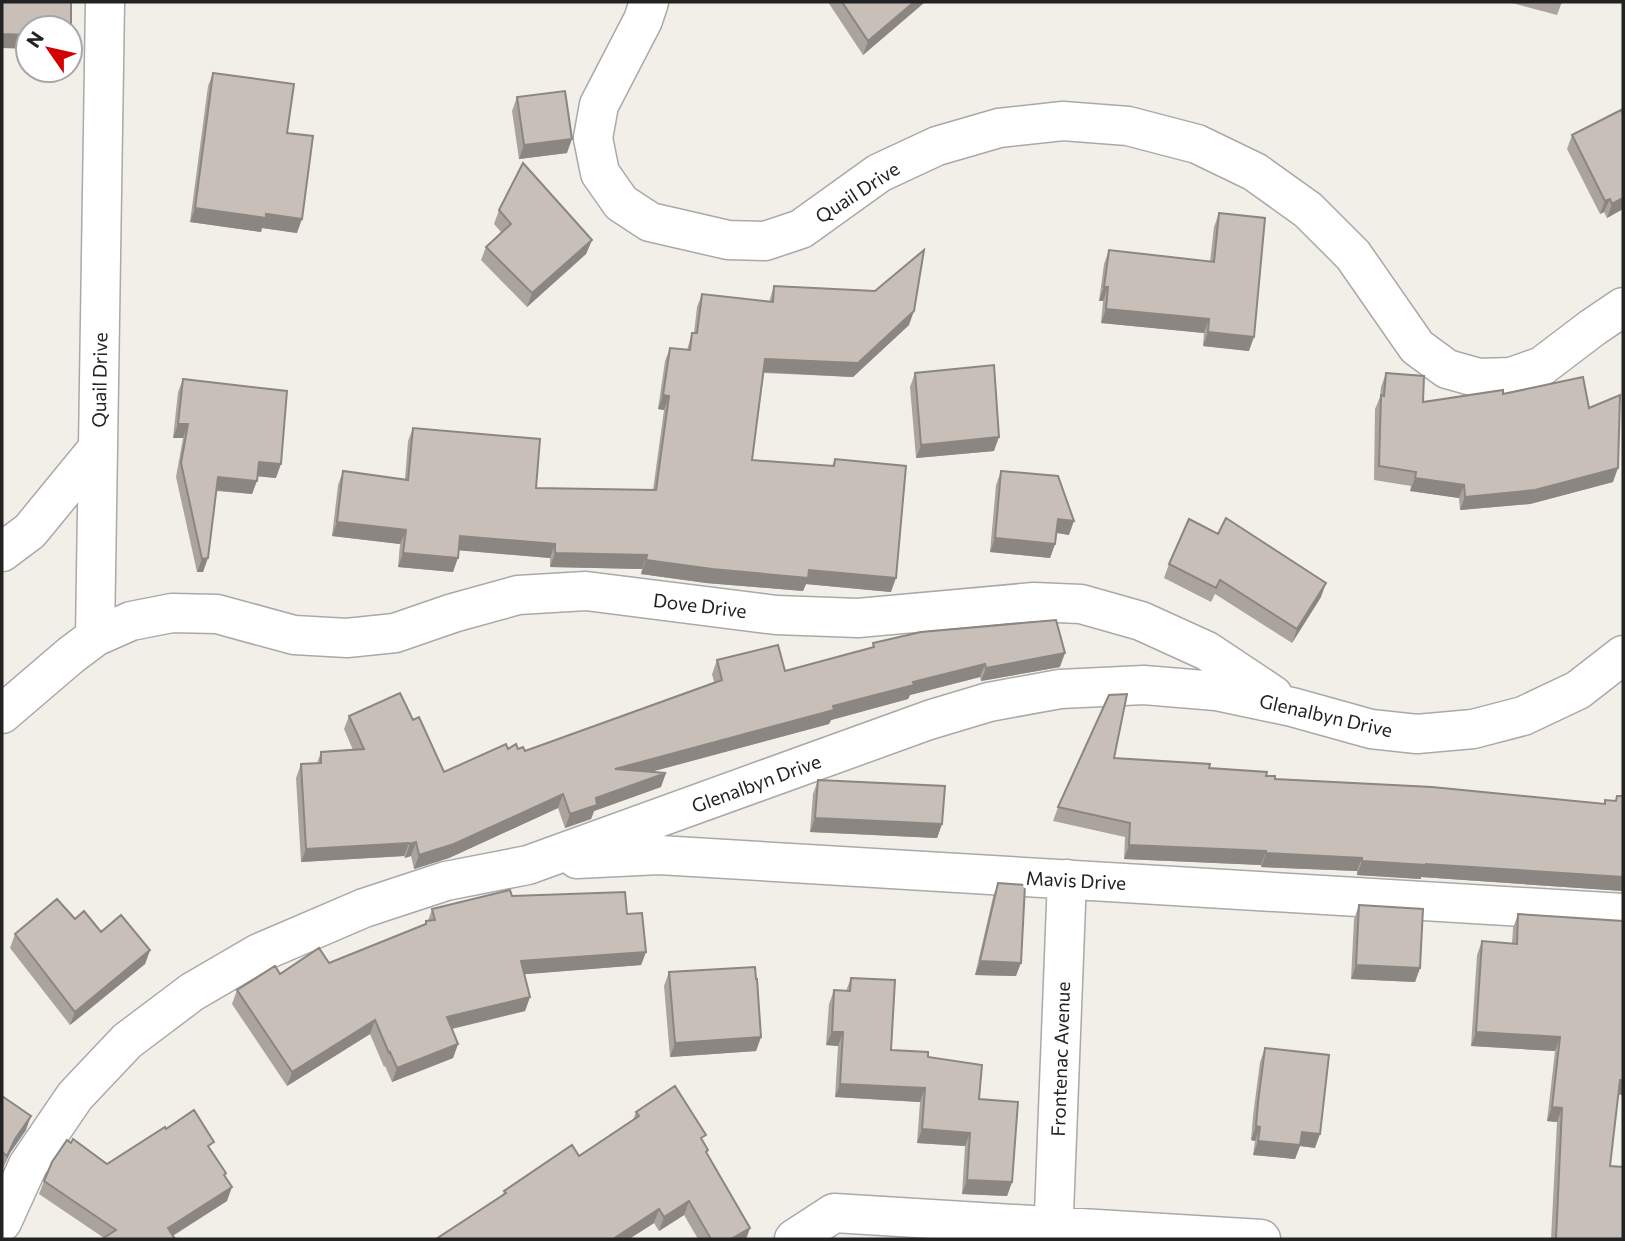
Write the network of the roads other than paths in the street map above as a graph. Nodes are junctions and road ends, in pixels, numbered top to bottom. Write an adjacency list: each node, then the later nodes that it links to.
1 (105, 2): 4 (street, Quail Drive)
2 (649, 2): 3 (street, Quail Drive)
3 (1623, 307)
4 (98, 448): 5 (street); 6 (street, Quail Drive)
5 (2, 552)
6 (95, 638): 8 (street, Dove Drive); 9 (street)
7 (1623, 655): 8 (street, Glenalbyn Drive)
8 (1292, 707): 10 (street, Glenalbyn Drive)
9 (2, 714)
10 (528, 864): 11 (street, Mavis Drive); 13 (street, Glenalbyn Drive)
11 (1067, 879): 12 (street, Mavis Drive); 14 (street, Frontenac Avenue)
12 (1623, 913)
13 (2, 1222)
14 (1053, 1232): 15 (street); 16 (street)
15 (794, 1239)
16 (1251, 1239): 17 (street)
17 (1261, 1239)

